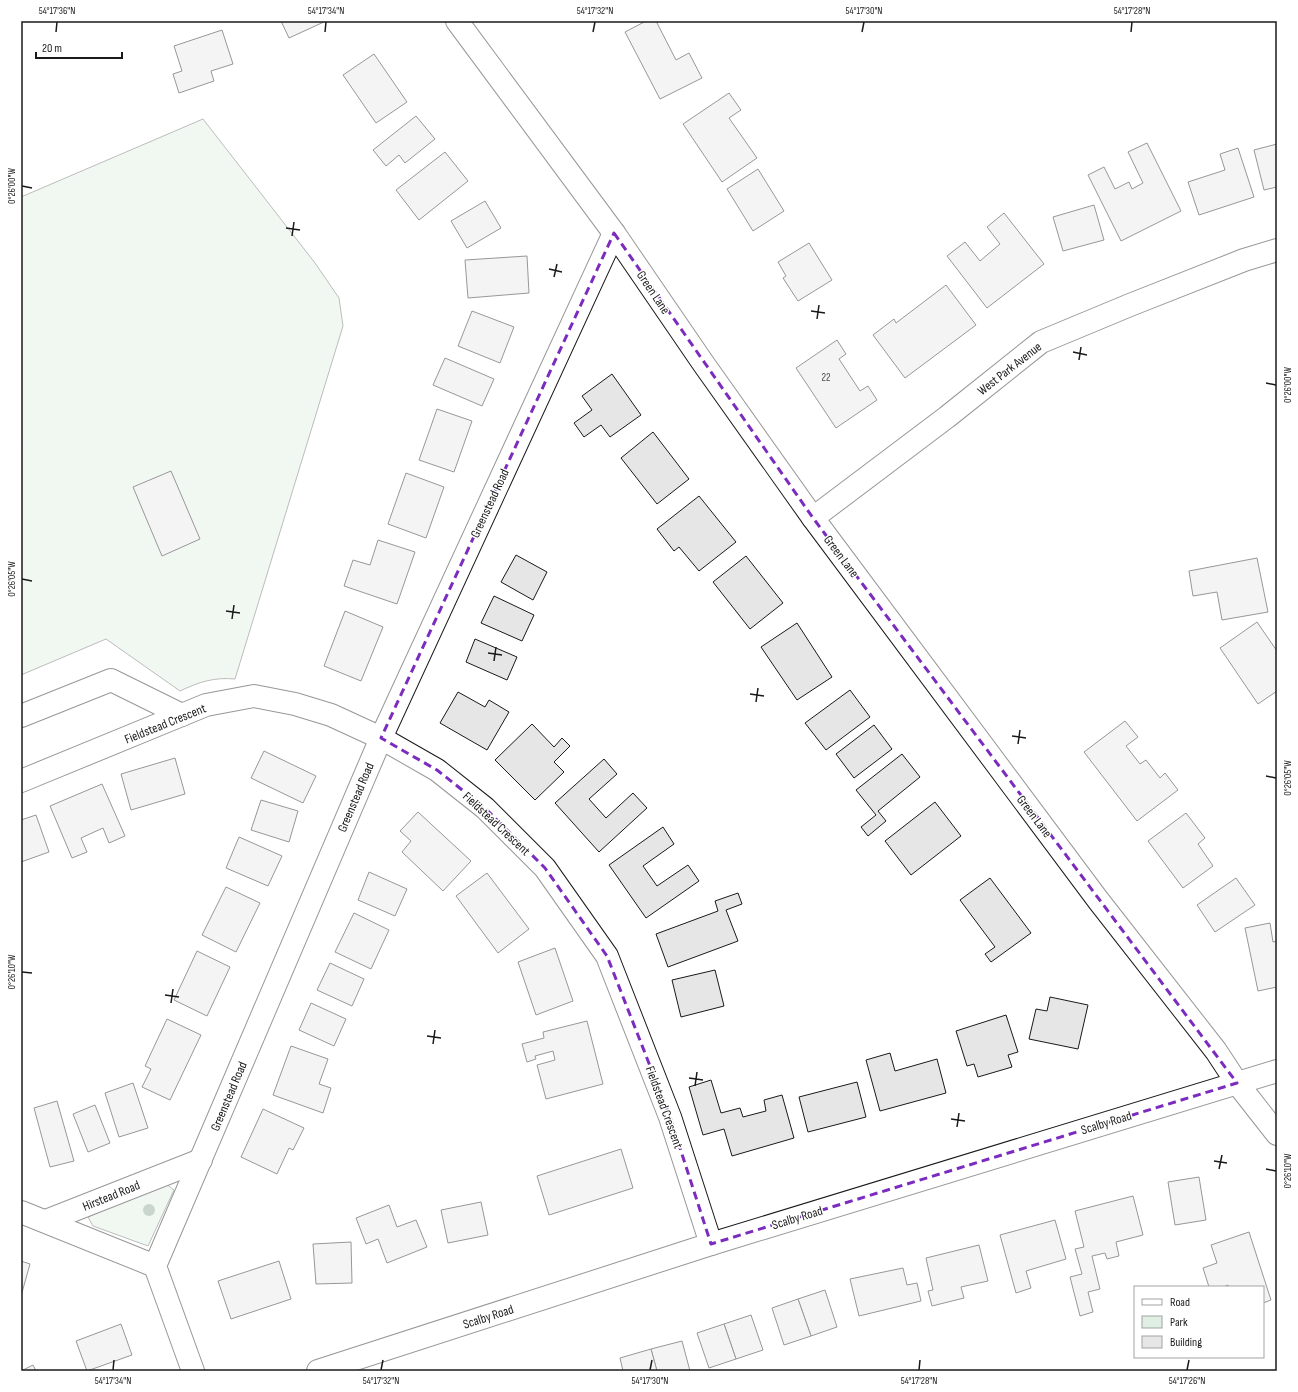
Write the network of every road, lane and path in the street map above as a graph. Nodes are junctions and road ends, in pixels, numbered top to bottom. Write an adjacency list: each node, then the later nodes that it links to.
1 (457, 21): 2 (main road, Green Lane)
2 (614, 233): 4 (main road, Green Lane); 7 (main road, Greenstead Road)
3 (1277, 250): 4 (main road, West Park Avenue)
4 (813, 518): 10 (main road, Green Lane)
5 (182, 715): 6 (main road); 7 (main road, Fieldstead Crescent); 8 (main road, Fieldstead Crescent)
6 (21, 716)
7 (381, 738): 12 (main road, Greenstead Road); 15 (main road, Fieldstead Crescent)
8 (21, 781)
9 (1277, 1071): 10 (main road, Scalby Road)
10 (1237, 1083): 11 (main road, Green Lane); 15 (main road, Scalby Road)
11 (1277, 1134)
12 (201, 1160): 14 (main road, Hirstead Road); 16 (main road, Greenstead Road)
13 (21, 1212): 14 (main road)
14 (46, 1221): 16 (main road)
15 (710, 1244): 18 (main road, Scalby Road)
16 (155, 1266): 17 (main road)
17 (193, 1371)
18 (318, 1371)

